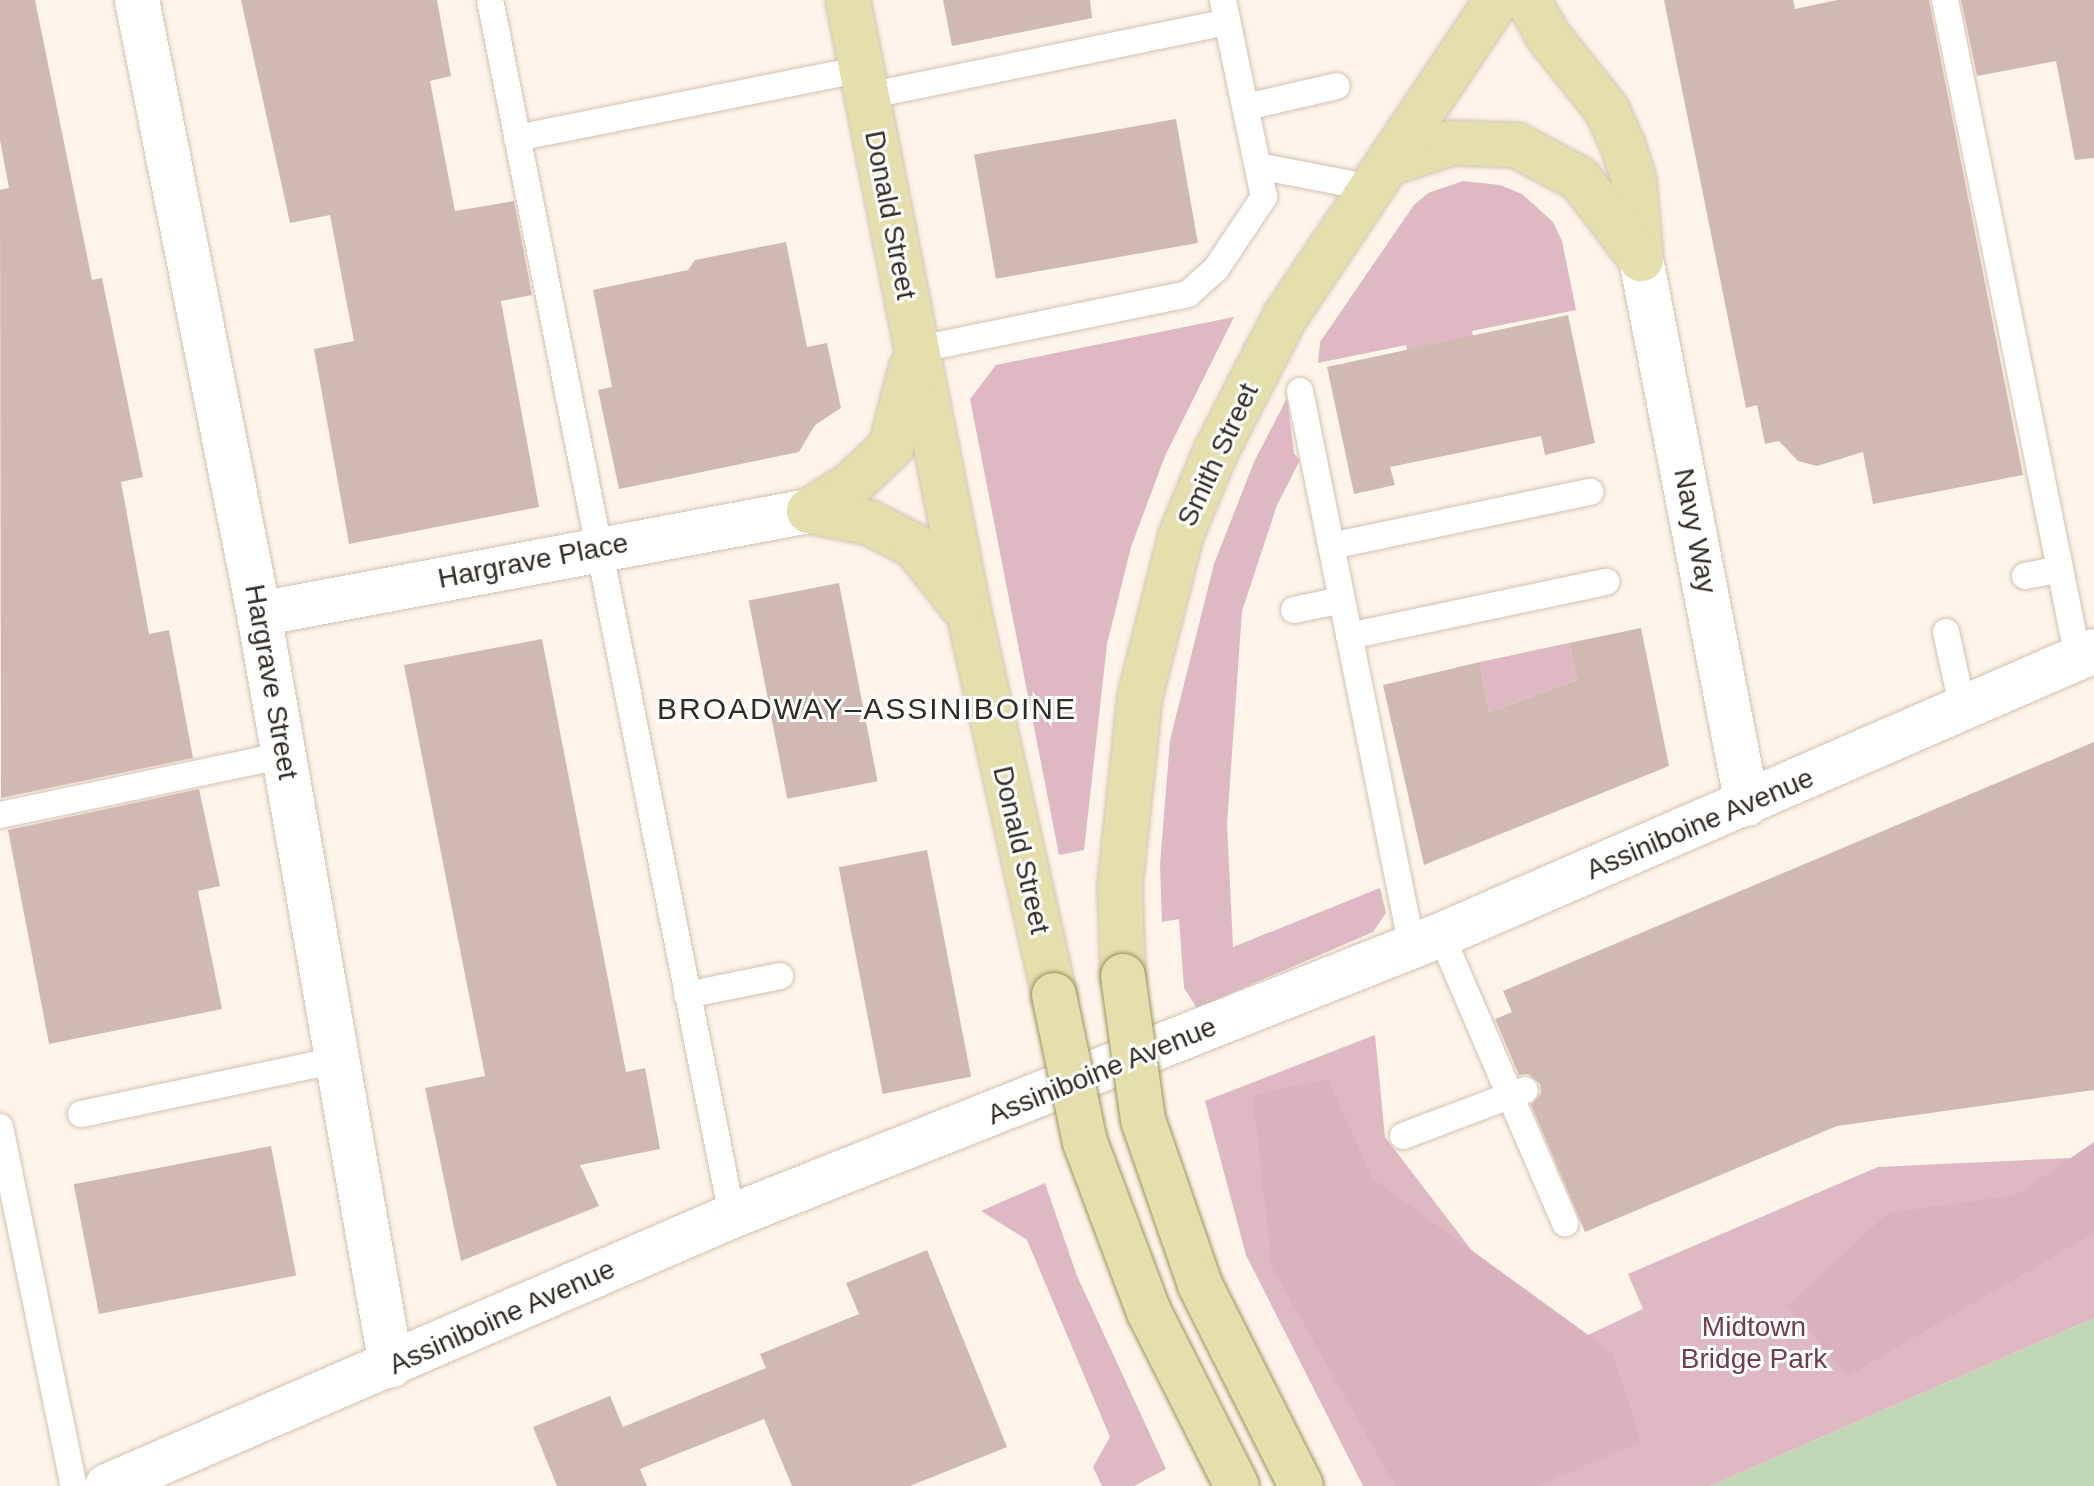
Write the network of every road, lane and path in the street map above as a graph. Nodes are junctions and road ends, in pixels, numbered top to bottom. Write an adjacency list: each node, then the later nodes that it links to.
1 (137, 0): 26 (street, Hargrave Street)
2 (490, 0): 11 (lane)
3 (848, 0): 8 (main road, Donald Street)
4 (1497, 0): 13 (main road, Smith Street)
5 (1528, 0): 14 (main road)
6 (1945, 0): 21 (lane)
7 (1229, 6): 8 (lane); 10 (lane)
8 (864, 83): 11 (lane); 15 (main road, Donald Street)
9 (1337, 86): 10 (lane)
10 (1246, 107): 12 (lane)
11 (517, 138): 20 (lane)
12 (1258, 166): 13 (lane); 15 (lane)
13 (1381, 176): 14 (main road); 49 (main road, Smith Street, bridge)
14 (1641, 259): 33 (street, Navy Way)
15 (915, 350): 18 (main road); 27 (main road, Donald Street)
16 (1300, 391): 19 (lane)
17 (1590, 492): 19 (lane)
18 (809, 511): 20 (street, Hargrave Place); 27 (main road)
19 (1331, 546): 24 (lane)
20 (597, 548): 26 (street, Hargrave Place); 37 (lane)
21 (2060, 569): 22 (lane); 30 (lane)
22 (2025, 576)
23 (1606, 582): 29 (lane)
24 (1342, 600): 25 (lane); 29 (lane)
25 (1294, 610)
26 (259, 614): 32 (street, Hargrave Street)
27 (970, 618): 48 (main road, Donald Street, bridge)
28 (1946, 632): 31 (lane)
29 (1349, 636): 35 (lane)
30 (2086, 655): 31 (street, Assiniboine Avenue)
31 (1963, 709): 33 (street, Assiniboine Avenue)
32 (284, 755): 34 (lane); 38 (street, Hargrave Street)
33 (1747, 804): 35 (street, Assiniboine Avenue)
34 (0, 815)
35 (1426, 941): 39 (lane); 43 (street, Assiniboine Avenue)
36 (780, 976): 37 (lane)
37 (687, 995): 43 (lane)
38 (337, 1060): 40 (lane); 45 (street, Hargrave Street)
39 (1518, 1093): 42 (lane); 44 (lane)
40 (81, 1114)
41 (0, 1127): 46 (lane)
42 (1403, 1136)
43 (732, 1216): 45 (street, Assiniboine Avenue)
44 (1565, 1223)
45 (391, 1366): 47 (street, Assiniboine Avenue)
46 (74, 1486)
47 (107, 1486)
48 (1237, 1486)
49 (1301, 1486)

